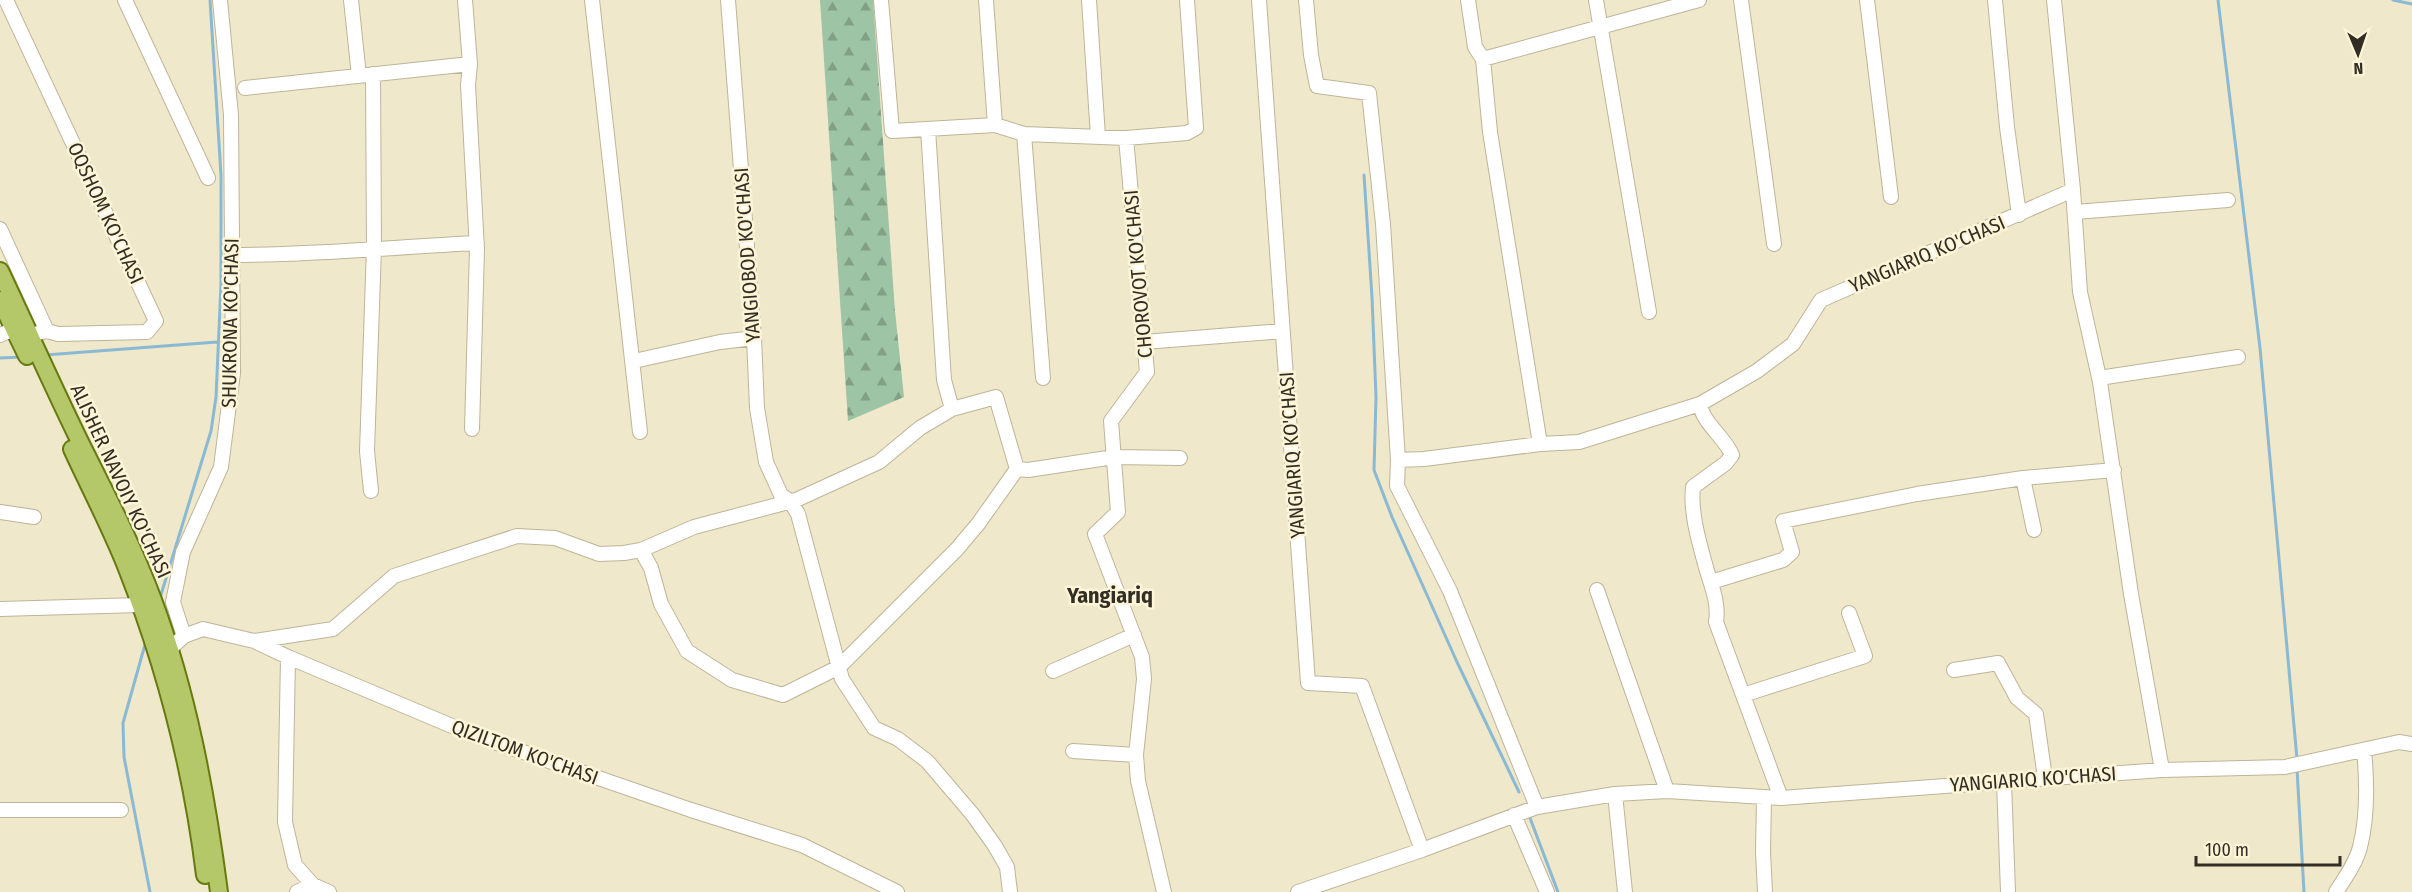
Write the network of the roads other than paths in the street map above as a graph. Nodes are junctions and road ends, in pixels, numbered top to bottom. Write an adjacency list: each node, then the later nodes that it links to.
1 (6, 0): 46 (street, OQSHOM KO'CHASI)
2 (125, 0): 32 (street)
3 (220, 0): 42 (street, SHUKRONA KO'CHASI)
4 (351, 0): 25 (street)
5 (465, 0): 23 (street)
6 (592, 0): 52 (street)
7 (728, 0): 49 (street, YANGIOBOD KO'CHASI)
8 (881, 0): 28 (street)
9 (986, 0): 27 (street)
10 (1089, 0): 30 (street)
11 (1187, 0): 31 (street)
12 (1259, 0): 47 (street, YANGIARIQ KO'CHASI)
13 (1306, 0): 62 (street)
14 (1468, 0): 22 (street)
15 (1596, 0): 21 (street)
16 (1699, 0): 21 (street)
17 (1741, 0): 40 (street)
18 (1868, 0): 34 (street)
19 (1995, 0): 37 (street, YANGIARIQ KO'CHASI)
20 (2054, 0): 33 (street)
21 (1600, 26): 22 (street); 45 (street)
22 (1483, 59): 59 (street)
23 (470, 64): 24 (street); 39 (street)
24 (373, 74): 25 (street); 41 (street)
25 (359, 76): 26 (street)
26 (245, 88)
27 (995, 125): 28 (street); 29 (street)
28 (928, 129): 56 (street)
29 (1024, 134): 30 (street); 53 (street)
30 (1098, 137): 31 (street)
31 (1126, 138): 50 (street, CHOROVOT KO'CHASI)
32 (208, 178)
33 (2073, 190): 36 (street); 37 (street)
34 (1891, 197)
35 (2228, 200): 36 (street)
36 (2075, 212): 54 (street)
37 (2019, 215): 55 (street, YANGIARIQ KO'CHASI)
38 (0, 229): 46 (street)
39 (477, 243): 41 (street); 57 (street)
40 (1774, 244)
41 (374, 248): 42 (street); 66 (street)
42 (232, 255): 78 (street, SHUKRONA KO'CHASI)
43 (0, 271): 48 (main road, ALISHER NAVOIY KO'CHASI)
44 (0, 300): 48 (main road, ALISHER NAVOIY KO'CHASI)
45 (1649, 312)
46 (46, 331): 48 (street)
47 (1283, 331): 50 (street); 101 (street, YANGIARIQ KO'CHASI)
48 (19, 336): 76 (main road, ALISHER NAVOIY KO'CHASI)
49 (754, 338): 52 (street); 67 (street, YANGIOBOD KO'CHASI)
50 (1144, 342): 60 (street, CHOROVOT KO'CHASI)
51 (2238, 357): 54 (street)
52 (634, 361): 58 (street)
53 (1043, 378)
54 (2099, 378): 64 (street)
55 (1700, 404): 59 (street, YANGIARIQ KO'CHASI); 72 (street)
56 (952, 409): 63 (street); 67 (street)
57 (472, 429)
58 (640, 432)
59 (1540, 444): 62 (street, YANGIARIQ KO'CHASI)
60 (1114, 457): 61 (street); 63 (street); 77 (street, CHOROVOT KO'CHASI)
61 (1180, 458)
62 (1398, 460): 97 (street)
63 (1017, 469): 82 (street)
64 (2114, 470): 65 (street); 90 (street)
65 (2023, 478): 70 (street); 72 (street)
66 (371, 491)
67 (790, 501): 71 (street); 82 (street)
68 (0, 512): 69 (street)
69 (34, 518)
70 (2034, 530)
71 (641, 550): 79 (street); 82 (street)
72 (1711, 582): 85 (street)
73 (1598, 590): 93 (street)
74 (0, 609): 76 (street)
75 (1849, 613): 85 (street)
76 (150, 616): 80 (main road, ALISHER NAVOIY KO'CHASI)
77 (1134, 635): 84 (street); 89 (street)
78 (184, 636): 79 (street, QIZILTOM KO'CHASI); 80 (street)
79 (254, 641): 81 (street, QIZILTOM KO'CHASI)
80 (164, 654): 103 (main road, ALISHER NAVOIY KO'CHASI); 104 (main road, ALISHER NAVOIY KO'CHASI)
81 (288, 657): 102 (street); 107 (street, QIZILTOM KO'CHASI)
82 (839, 667): 108 (street)
83 (1954, 670): 91 (street)
84 (1053, 672)
85 (1743, 695): 96 (street)
86 (2412, 744): 87 (street, YANGIARIQ KO'CHASI)
87 (2364, 750): 90 (street, YANGIARIQ KO'CHASI); 115 (street)
88 (1073, 751): 89 (street)
89 (1136, 755): 109 (street)
90 (2162, 770): 91 (street, YANGIARIQ KO'CHASI)
91 (2045, 778): 92 (street, YANGIARIQ KO'CHASI)
92 (2004, 782): 96 (street, YANGIARIQ KO'CHASI); 114 (street)
93 (1667, 791): 94 (street, YANGIARIQ KO'CHASI); 95 (street, YANGIARIQ KO'CHASI)
94 (1615, 794): 97 (street, YANGIARIQ KO'CHASI); 112 (street)
95 (1764, 798): 96 (street, YANGIARIQ KO'CHASI); 113 (street)
96 (1781, 798)
97 (1537, 807): 100 (street, YANGIARIQ KO'CHASI)
98 (0, 810): 99 (street)
99 (121, 810)
100 (1514, 815): 101 (street); 111 (street)
101 (1422, 850): 110 (street)
102 (313, 885): 105 (street); 106 (street)
103 (208, 892)
104 (219, 892)
105 (297, 892)
106 (329, 892)
107 (897, 892)
108 (1010, 892)
109 (1164, 892)
110 (1298, 892)
111 (1547, 892)
112 (1625, 892)
113 (1765, 892)
114 (2008, 892)
115 (2336, 892)

